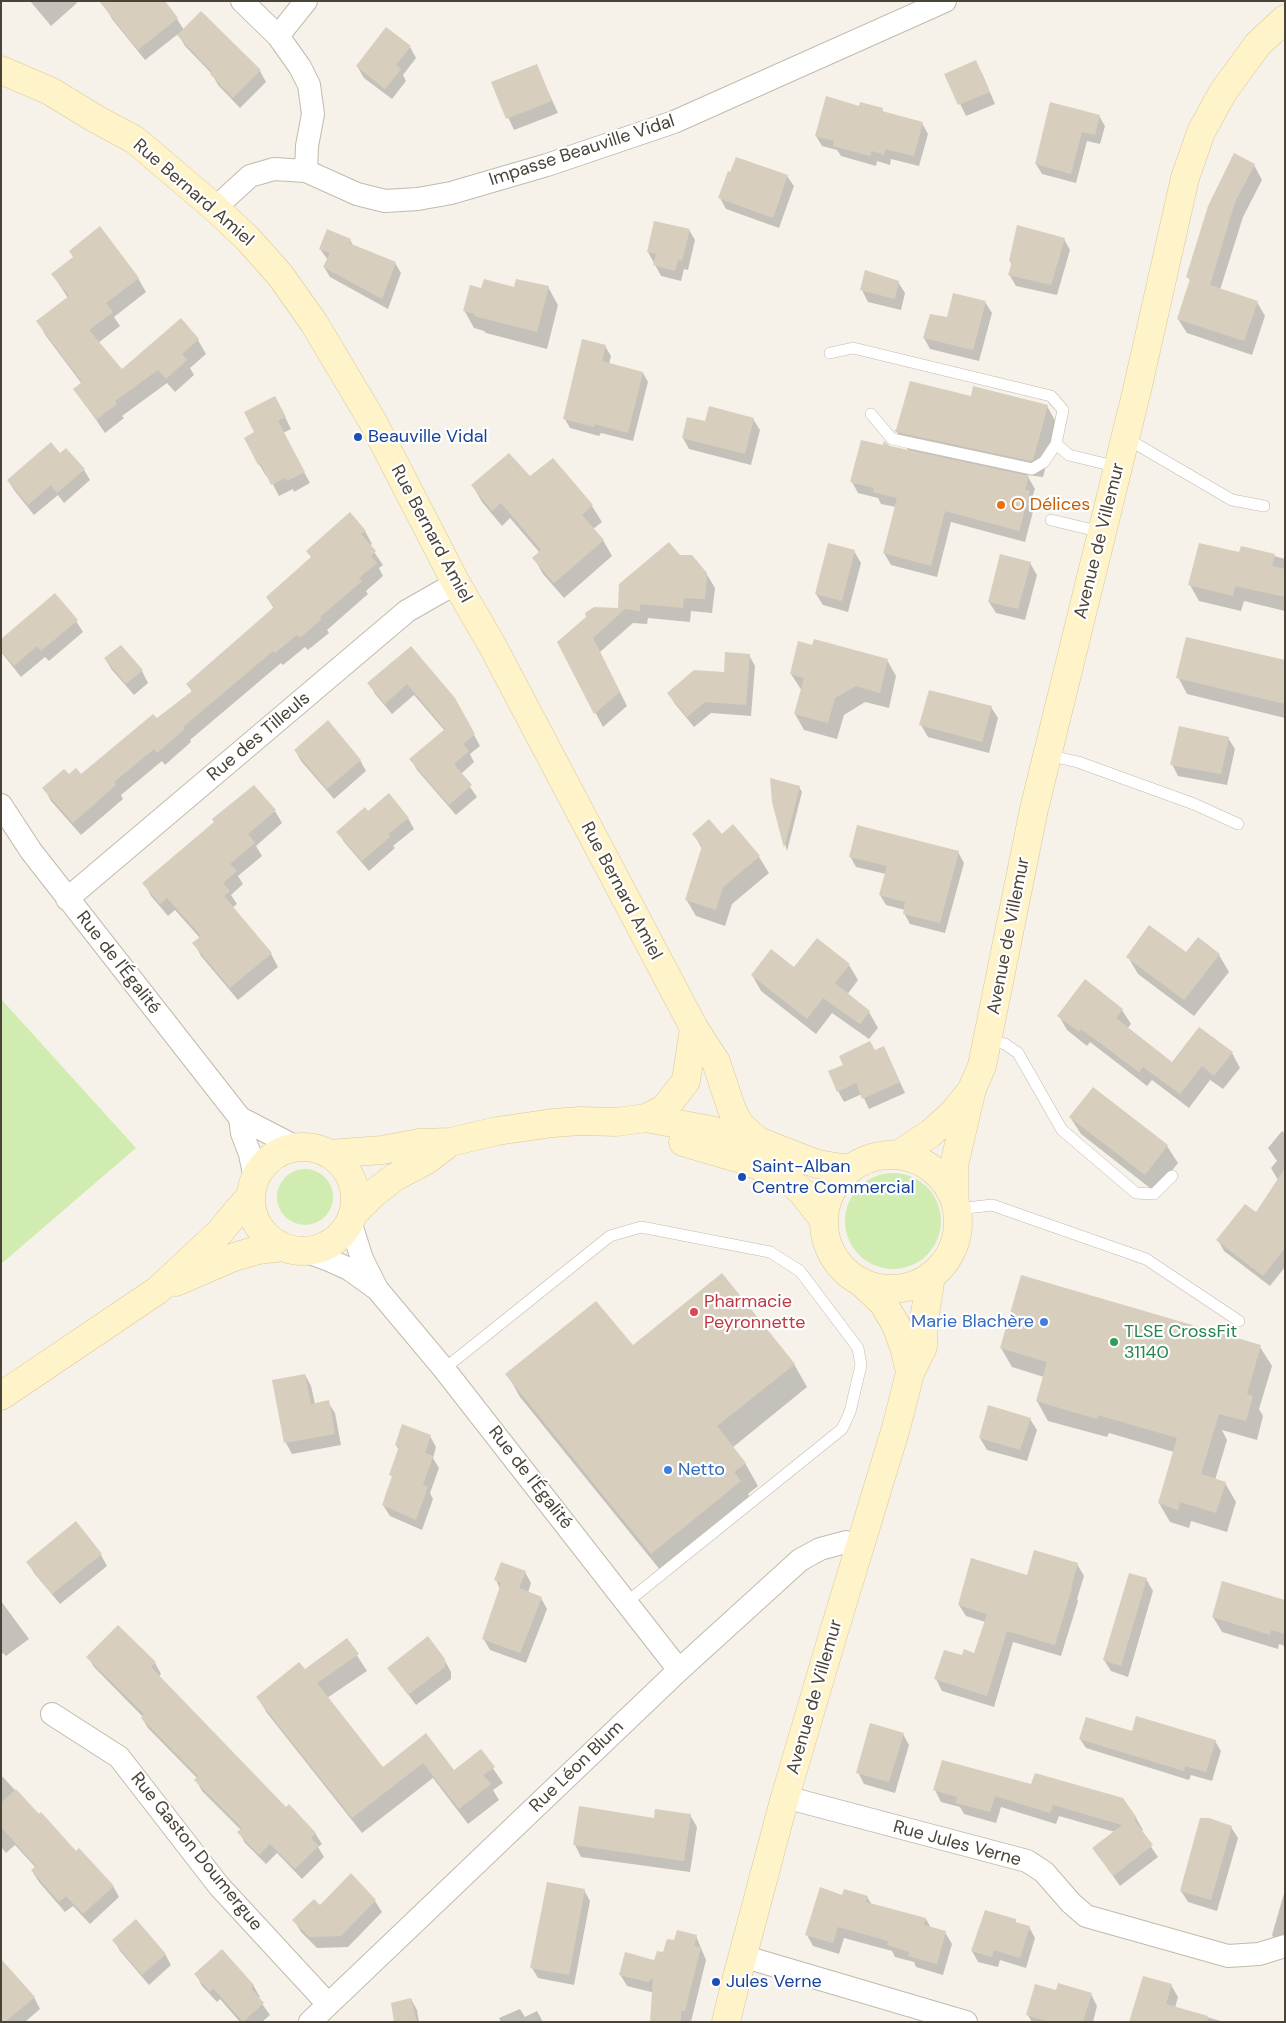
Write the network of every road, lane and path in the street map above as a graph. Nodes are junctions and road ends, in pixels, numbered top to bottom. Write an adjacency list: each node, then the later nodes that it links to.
1 (242, 1): 5 (street)
2 (306, 1): 5 (street)
3 (945, 1): 7 (street, Impasse Beauville Vidal)
4 (1275, 28): 12 (main road, Avenue de Villemur)
5 (278, 36): 7 (street)
6 (1, 70): 8 (main road, Rue Bernard Amiel)
7 (306, 171): 8 (street, Impasse Beauville Vidal)
8 (216, 208): 16 (main road, Rue Bernard Amiel)
9 (830, 353): 11 (lane)
10 (870, 414): 11 (lane)
11 (1056, 444): 12 (lane)
12 (1121, 455): 13 (lane); 15 (main road, Avenue de Villemur)
13 (1264, 506)
14 (1051, 520): 15 (lane)
15 (1102, 532): 17 (main road, Avenue de Villemur)
16 (456, 583): 20 (street, Rue des Tilleuls); 21 (main road, Rue Bernard Amiel)
17 (1048, 755): 19 (lane); 22 (main road, Avenue de Villemur)
18 (3, 810): 20 (street, Rue de l'Égalité)
19 (1238, 824)
20 (67, 899): 24 (street, Rue de l'Égalité)
21 (694, 1028): 25 (main road); 27 (main road, Rue Bernard Amiel)
22 (988, 1038): 23 (main road, Avenue de Villemur); 33 (lane)
23 (972, 1089): 31 (main road, Avenue de Villemur); 35 (main road, Avenue de Villemur)
24 (240, 1118): 29 (street, Rue de l'Égalité); 34 (street, Rue de l'Égalité)
25 (646, 1118): 26 (main road); 27 (main road)
26 (616, 1122): 28 (main road); 37 (main road)
27 (758, 1141): 32 (main road)
28 (450, 1142): 30 (main road); 36 (main road)
29 (298, 1148): 30 (main road); 34 (main road)
30 (329, 1154): 36 (main road)
31 (898, 1155): 32 (main road); 35 (main road)
32 (849, 1169): 37 (main road)
33 (1172, 1176)
34 (253, 1187): 38 (main road); 42 (main road)
35 (956, 1202): 39 (main road); 43 (lane)
36 (351, 1218): 38 (main road); 41 (street, Rue de l'Égalité)
37 (824, 1220): 40 (main road)
38 (294, 1249): 41 (street, Rue de l'Égalité); 42 (main road)
39 (931, 1276): 40 (main road); 45 (main road, Avenue de Villemur)
40 (860, 1281): 45 (main road, Avenue de Villemur)
41 (377, 1289): 44 (street, Rue de l'Égalité)
42 (158, 1290): 46 (main road)
43 (1239, 1321)
44 (444, 1369): 48 (street, Rue de l'Égalité); 48 (lane)
45 (910, 1373): 47 (main road, Avenue de Villemur)
46 (1, 1396)
47 (860, 1546): 49 (street, Rue Léon Blum); 51 (main road, Avenue de Villemur)
48 (627, 1602): 49 (street, Rue de l'Égalité)
49 (679, 1670): 54 (street, Rue Léon Blum)
50 (52, 1714): 54 (street, Rue Gaston Doumergue)
51 (785, 1798): 52 (street, Rue Jules Verne); 53 (main road, Avenue de Villemur)
52 (1285, 1946)
53 (742, 1956): 56 (main road, Avenue de Villemur); 57 (street)
54 (328, 2004): 55 (street, Rue Léon Blum)
55 (310, 2022)
56 (726, 2022)
57 (966, 2022)

